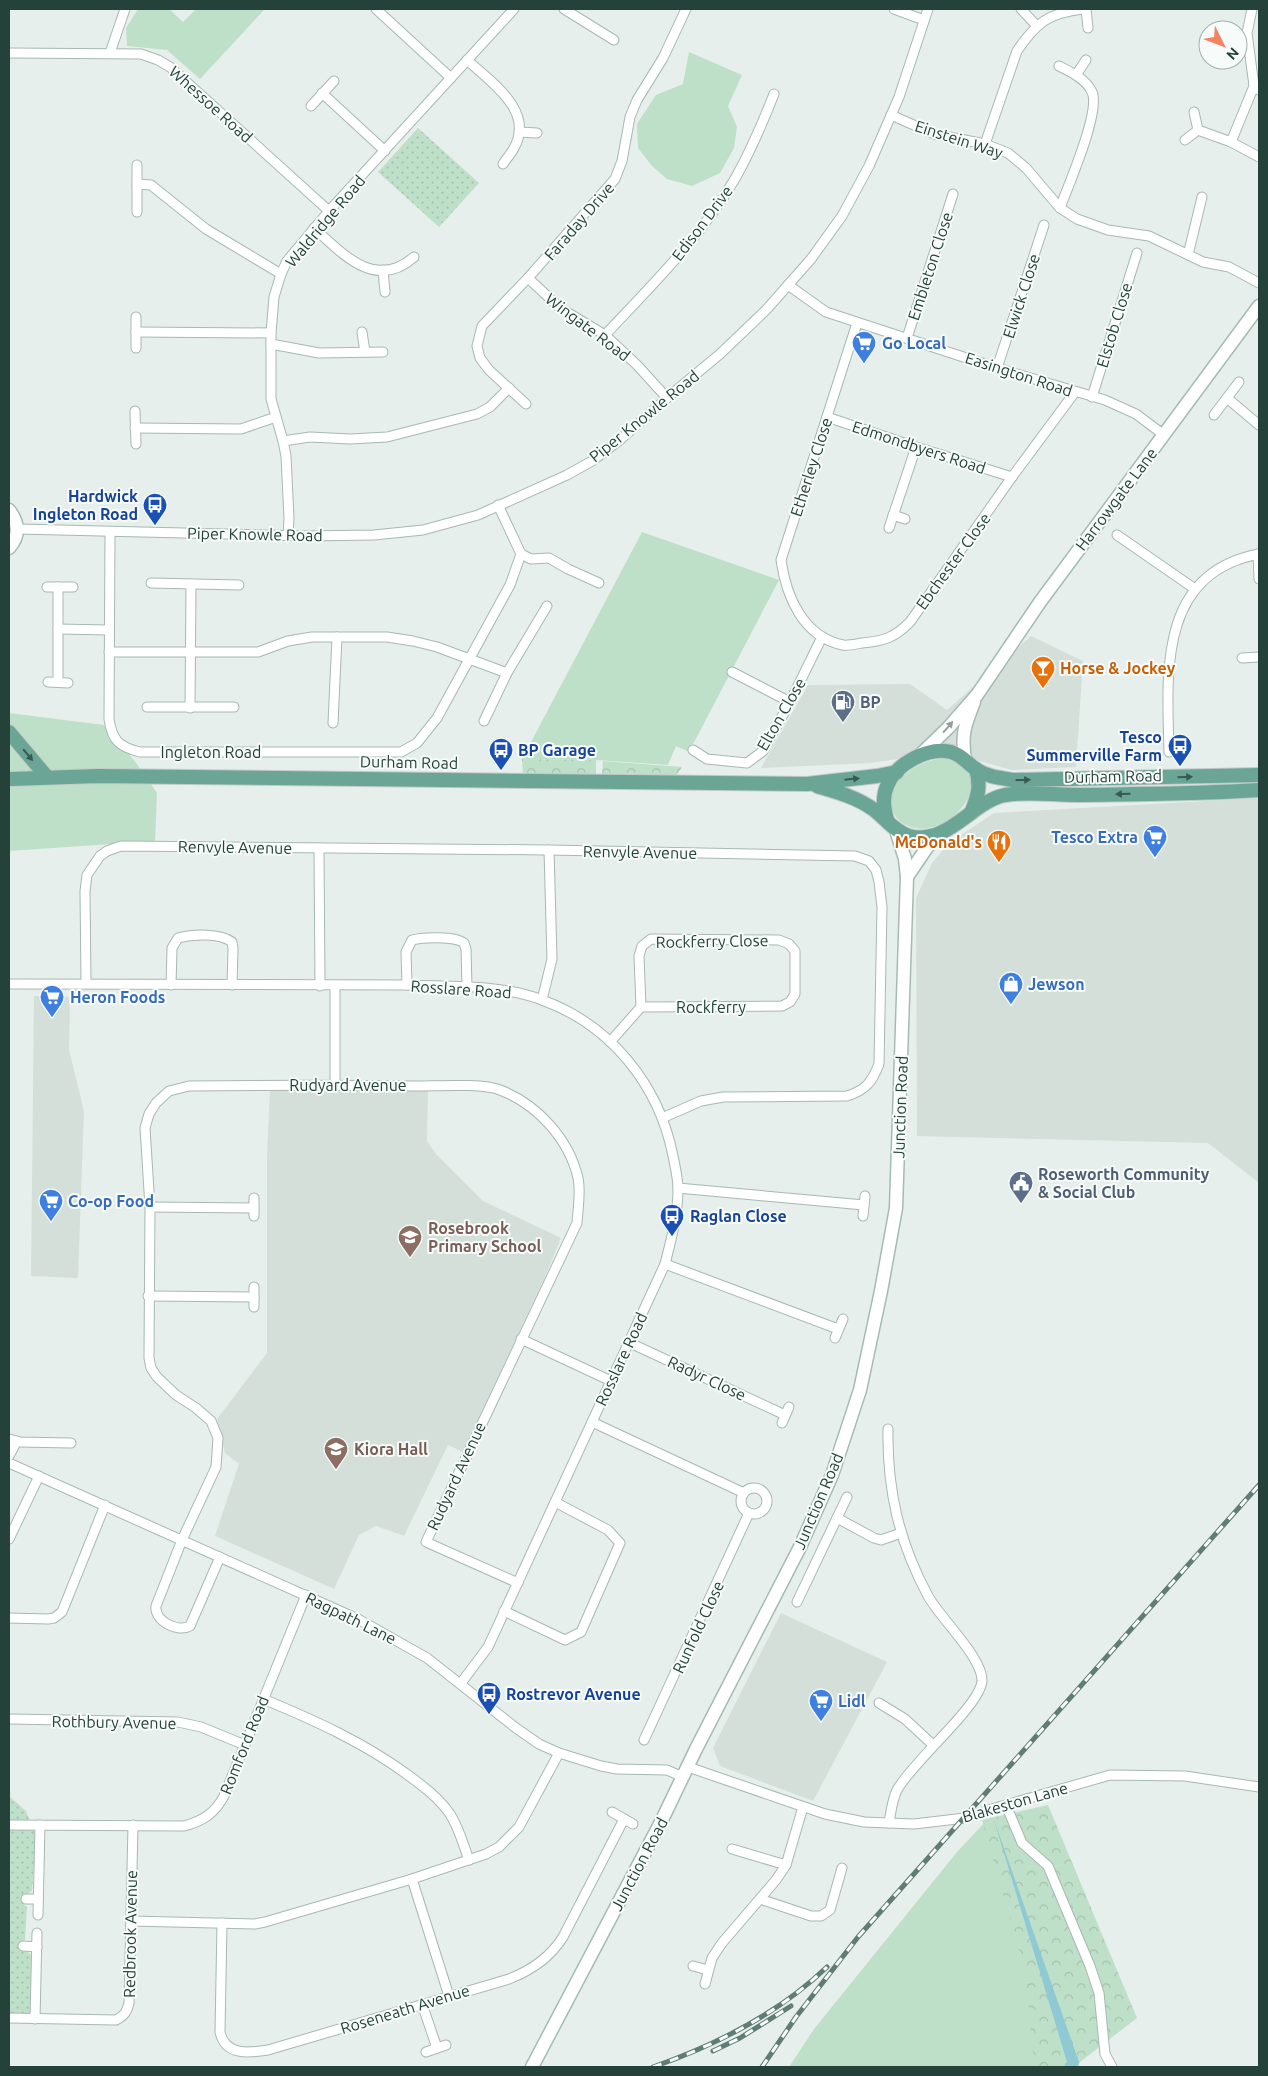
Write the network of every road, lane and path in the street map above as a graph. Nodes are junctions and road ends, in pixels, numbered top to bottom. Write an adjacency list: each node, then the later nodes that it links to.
1 (125, 9): 18 (street)
2 (376, 9): 12 (street)
3 (391, 9): 12 (street)
4 (514, 9): 19 (street, Waldridge Road)
5 (564, 9): 16 (street)
6 (686, 9): 54 (street, Faraday Drive)
7 (894, 9): 13 (street)
8 (928, 9): 13 (street, Piper Knowle Road)
9 (1021, 9): 14 (street)
10 (1085, 9): 14 (street); 15 (street)
11 (1252, 9): 25 (street)
12 (384, 16): 23 (street)
13 (924, 20): 30 (street, Piper Knowle Road)
14 (1036, 26): 36 (street)
15 (1088, 28)
16 (614, 40)
17 (9, 53): 18 (street, Whessoe Road)
18 (110, 53): 45 (street, Whessoe Road)
19 (467, 60): 23 (street, Waldridge Road); 32 (street)
20 (1086, 60): 22 (street)
21 (1059, 66): 22 (street)
22 (1076, 75): 44 (street)
23 (451, 78): 37 (street, Waldridge Road)
24 (334, 81): 26 (street)
25 (1257, 88): 35 (street)
26 (322, 93): 28 (street); 37 (street)
27 (774, 94): 64 (street, Edison Drive)
28 (311, 106)
29 (1194, 112): 31 (street)
30 (891, 115): 36 (street, Einstein Way); 56 (street, Piper Knowle Road)
31 (1198, 130): 34 (street); 35 (street)
32 (519, 132): 33 (street); 39 (street)
33 (537, 133)
34 (1185, 140)
35 (1231, 142): 38 (street)
36 (985, 144): 44 (street, Einstein Way)
37 (385, 151): 45 (street, Waldridge Road)
38 (1259, 157)
39 (502, 164)
40 (137, 165): 41 (street)
41 (137, 184): 46 (street); 53 (street)
42 (953, 194): 65 (street, Embleton Close)
43 (1202, 197): 50 (street)
44 (1060, 208): 50 (street, Einstein Way)
45 (329, 211): 48 (street, Waldridge Road)
46 (137, 212)
47 (1044, 225): 70 (street, Elwick Close)
48 (314, 228): 52 (street); 53 (street, Waldridge Road)
49 (1137, 253): 74 (street, Elstob Close)
50 (1188, 255): 55 (street, Einstein Way)
51 (414, 257): 52 (street)
52 (383, 270): 57 (street)
53 (281, 274): 63 (street, Waldridge Road)
54 (528, 278): 64 (street, Wingate Road); 72 (street, Faraday Drive)
55 (1259, 282)
56 (788, 285): 60 (street, Easington Road); 75 (street, Piper Knowle Road)
57 (385, 292)
58 (1259, 306): 84 (main road, Harrowgate Lane)
59 (136, 317): 61 (street)
60 (857, 323): 65 (street, Easington Road); 81 (street, Etherley Close)
61 (136, 332): 63 (street); 67 (street)
62 (362, 332): 68 (street)
63 (271, 333): 66 (street, Waldridge Road)
64 (605, 336): 75 (street, Wingate Road)
65 (907, 338): 70 (street, Easington Road)
66 (271, 344): 68 (street); 80 (street, Waldridge Road)
67 (136, 348)
68 (365, 352): 69 (street)
69 (383, 352)
70 (997, 368): 73 (street, Easington Road)
71 (1239, 382): 76 (street)
72 (509, 388): 77 (street, Faraday Drive); 85 (street)
73 (1076, 392): 74 (street, Easington Road); 88 (street, Ebchester Close)
74 (1092, 397): 84 (street, Easington Road)
75 (667, 398): 89 (street, Piper Knowle Road)
76 (1227, 398): 79 (street); 82 (street)
77 (526, 404)
78 (135, 411): 83 (street)
79 (1214, 415)
80 (276, 417): 83 (street); 85 (street, Waldridge Road)
81 (827, 417): 87 (street, Edmondbyers Road); 111 (street, Etherley Close)
82 (1259, 425)
83 (135, 428): 86 (street)
84 (1164, 435): 124 (main road, Harrowgate Lane)
85 (283, 440): 97 (street, Waldridge Road)
86 (136, 444)
87 (916, 448): 88 (street, Edmondbyers Road); 91 (street)
88 (1012, 477): 115 (street, Ebchester Close)
89 (498, 505): 97 (street, Piper Knowle Road); 99 (street)
90 (9, 510): 94 (main road)
91 (894, 515): 92 (street); 93 (street)
92 (905, 519)
93 (889, 528)
94 (18, 529): 95 (street, Piper Knowle Road); 98 (main road)
95 (110, 532): 97 (street, Piper Knowle Road); 113 (street, Ingleton Road)
96 (1117, 534): 109 (street)
97 (288, 535)
98 (9, 548)
99 (521, 554): 103 (street); 120 (street, Ingleton Road)
100 (1259, 554): 101 (street); 109 (street)
101 (1259, 578)
102 (151, 582): 104 (street)
103 (599, 583)
104 (191, 584): 105 (street); 117 (street)
105 (239, 586)
106 (47, 587): 107 (street)
107 (58, 587): 108 (street); 112 (street)
108 (73, 587)
109 (1195, 589): 133 (street)
110 (547, 606): 121 (street)
111 (796, 611): 115 (street, Ebchester Close)
112 (58, 629): 113 (street); 123 (street)
113 (109, 630): 116 (street, Ingleton Road)
114 (337, 637): 117 (street); 120 (street); 130 (street)
115 (822, 637): 125 (street, Elton Close)
116 (109, 652): 117 (street); 120 (street, Ingleton Road)
117 (190, 653): 128 (street)
118 (1259, 657): 119 (street)
119 (1242, 658)
120 (470, 659): 121 (street)
121 (507, 672): 129 (street)
122 (732, 672): 125 (street)
123 (48, 682)
124 (977, 695): 134 (main road, Harrowgate Lane, one-way to 124); 135 (main road, Harrowgate Lane)
125 (790, 702): 132 (street, Elton Close)
126 (147, 707): 128 (street)
127 (234, 707): 128 (street)
128 (190, 708)
129 (484, 721)
130 (333, 723)
131 (9, 732): 140 (main road, one-way to 140)
132 (693, 750)
133 (1169, 752)
134 (918, 757): 135 (main road, Durham Road); 137 (main road, Durham Road)
135 (965, 759): 136 (main road, Durham Road)
136 (976, 769): 138 (main road, Durham Road, one-way to 138); 143 (main road)
137 (897, 772): 141 (main road, Durham Road, one-way to 137); 144 (main road, Durham Road)
138 (1259, 775)
139 (10, 777): 140 (main road, Durham Road)
140 (47, 777): 141 (main road, Durham Road)
141 (807, 784): 144 (main road, Durham Road)
142 (1259, 790): 143 (main road, Durham Road, one-way to 143)
143 (971, 813): 145 (main road, Durham Road)
144 (892, 825): 145 (main road, Durham Road); 148 (main road, Junction Road)
145 (944, 832): 148 (main road)
146 (319, 848): 147 (street, Renvyle Avenue); 149 (street, Renvyle Avenue); 154 (street)
147 (549, 850): 157 (street); 162 (street, Renvyle Avenue)
148 (907, 877): 209 (main road, Junction Road)
149 (86, 983): 150 (street, Rosslare Road); 151 (street, Rosslare Road)
150 (9, 984)
151 (171, 985): 152 (street, Rosslare Road); 152 (street)
152 (232, 985): 154 (street, Rosslare Road)
153 (407, 985): 155 (street, Rosslare Road); 156 (street, Rosslare Road); 156 (street)
154 (320, 986): 155 (street, Rosslare Road)
155 (335, 986): 161 (street)
156 (467, 986): 157 (street, Rosslare Road)
157 (542, 1000): 160 (street, Rosslare Road)
158 (782, 1006): 159 (street, Rockferry); 159 (street, Rockferry Close)
159 (641, 1007): 160 (street)
160 (610, 1042): 162 (street, Rosslare Road)
161 (335, 1085): 164 (street, Rudyard Avenue); 175 (street, Rudyard Avenue)
162 (662, 1118): 163 (street, Rosslare Road)
163 (678, 1188): 166 (street); 167 (street, Rosslare Road)
164 (150, 1207): 165 (street); 169 (street, Rudyard Avenue)
165 (254, 1208)
166 (863, 1216)
167 (665, 1264): 173 (street); 176 (street, Rosslare Road)
168 (254, 1287): 170 (street)
169 (148, 1296): 170 (street); 194 (street, Rudyard Avenue)
170 (254, 1297): 171 (street)
171 (254, 1307)
172 (843, 1319): 173 (street)
173 (838, 1329): 174 (street)
174 (835, 1338)
175 (521, 1339): 177 (street); 196 (street, Rudyard Avenue)
176 (628, 1342): 177 (street, Rosslare Road); 178 (street, Radyr Close)
177 (612, 1380): 179 (street, Rosslare Road)
178 (785, 1415)
179 (592, 1422): 186 (street); 188 (street, Rosslare Road)
180 (888, 1429): 192 (street)
181 (13, 1440): 182 (street); 183 (street)
182 (71, 1443)
183 (9, 1456)
184 (9, 1463): 185 (street, Ragpath Lane)
185 (39, 1476): 189 (street, Ragpath Lane); 193 (street)
186 (744, 1493): 190 (street); 190 (street)
187 (847, 1497): 191 (street)
188 (555, 1502): 196 (street, Rosslare Road); 199 (street)
189 (105, 1505): 194 (street, Ragpath Lane); 200 (street)
190 (750, 1513): 205 (street, Runfold Close)
191 (837, 1518): 192 (street); 198 (street)
192 (901, 1533): 207 (street)
193 (9, 1539)
194 (182, 1540): 195 (street, Ragpath Lane); 195 (street, Rudyard Avenue)
195 (220, 1557): 197 (street, Ragpath Lane)
196 (518, 1583): 199 (street, Rosslare Road)
197 (306, 1595): 201 (street, Ragpath Lane); 202 (street, Romford Road)
198 (797, 1602)
199 (504, 1611): 201 (street, Rosslare Road)
200 (9, 1618)
201 (461, 1683): 208 (street, Ragpath Lane)
202 (263, 1699): 206 (street, Romford Road); 221 (street)
203 (879, 1703): 207 (street)
204 (9, 1720): 206 (street, Rothbury Avenue)
205 (644, 1740)
206 (245, 1745): 219 (street, Romford Road)
207 (933, 1745): 215 (street)
208 (559, 1753): 209 (street, Ragpath Lane); 221 (street)
209 (685, 1772): 212 (street, Blakeston Lane); 242 (main road, Junction Road)
210 (1259, 1787): 211 (street, Blakeston Lane)
211 (1006, 1805): 215 (street, Blakeston Lane); 243 (street)
212 (802, 1807): 215 (street, Blakeston Lane); 222 (street)
213 (612, 1812): 214 (street)
214 (624, 1819): 216 (street); 237 (street, Roseneath Avenue)
215 (889, 1823)
216 (633, 1824)
217 (9, 1825): 218 (street, Romford Road)
218 (40, 1825): 219 (street, Romford Road); 227 (street)
219 (133, 1825): 229 (street, Redbrook Avenue)
220 (732, 1849): 222 (street)
221 (469, 1860): 224 (street)
222 (786, 1865): 226 (street)
223 (842, 1868): 226 (street)
224 (412, 1879): 230 (street); 237 (street)
225 (26, 1899): 227 (street)
226 (760, 1899): 235 (street)
227 (38, 1900): 228 (street)
228 (38, 1915)
229 (131, 1921): 230 (street); 240 (street, Redbrook Avenue)
230 (222, 1923): 238 (street, Roseneath Avenue)
231 (37, 1933): 233 (street)
232 (23, 1946): 233 (street)
233 (37, 1946): 240 (street)
234 (693, 1966): 235 (street)
235 (708, 1970): 236 (street)
236 (705, 1984)
237 (449, 1996): 238 (street, Roseneath Avenue)
238 (422, 2004): 241 (street)
239 (9, 2018): 240 (street, Redbrook Avenue)
240 (35, 2019)
241 (426, 2052)
242 (532, 2067)
243 (1112, 2067)

